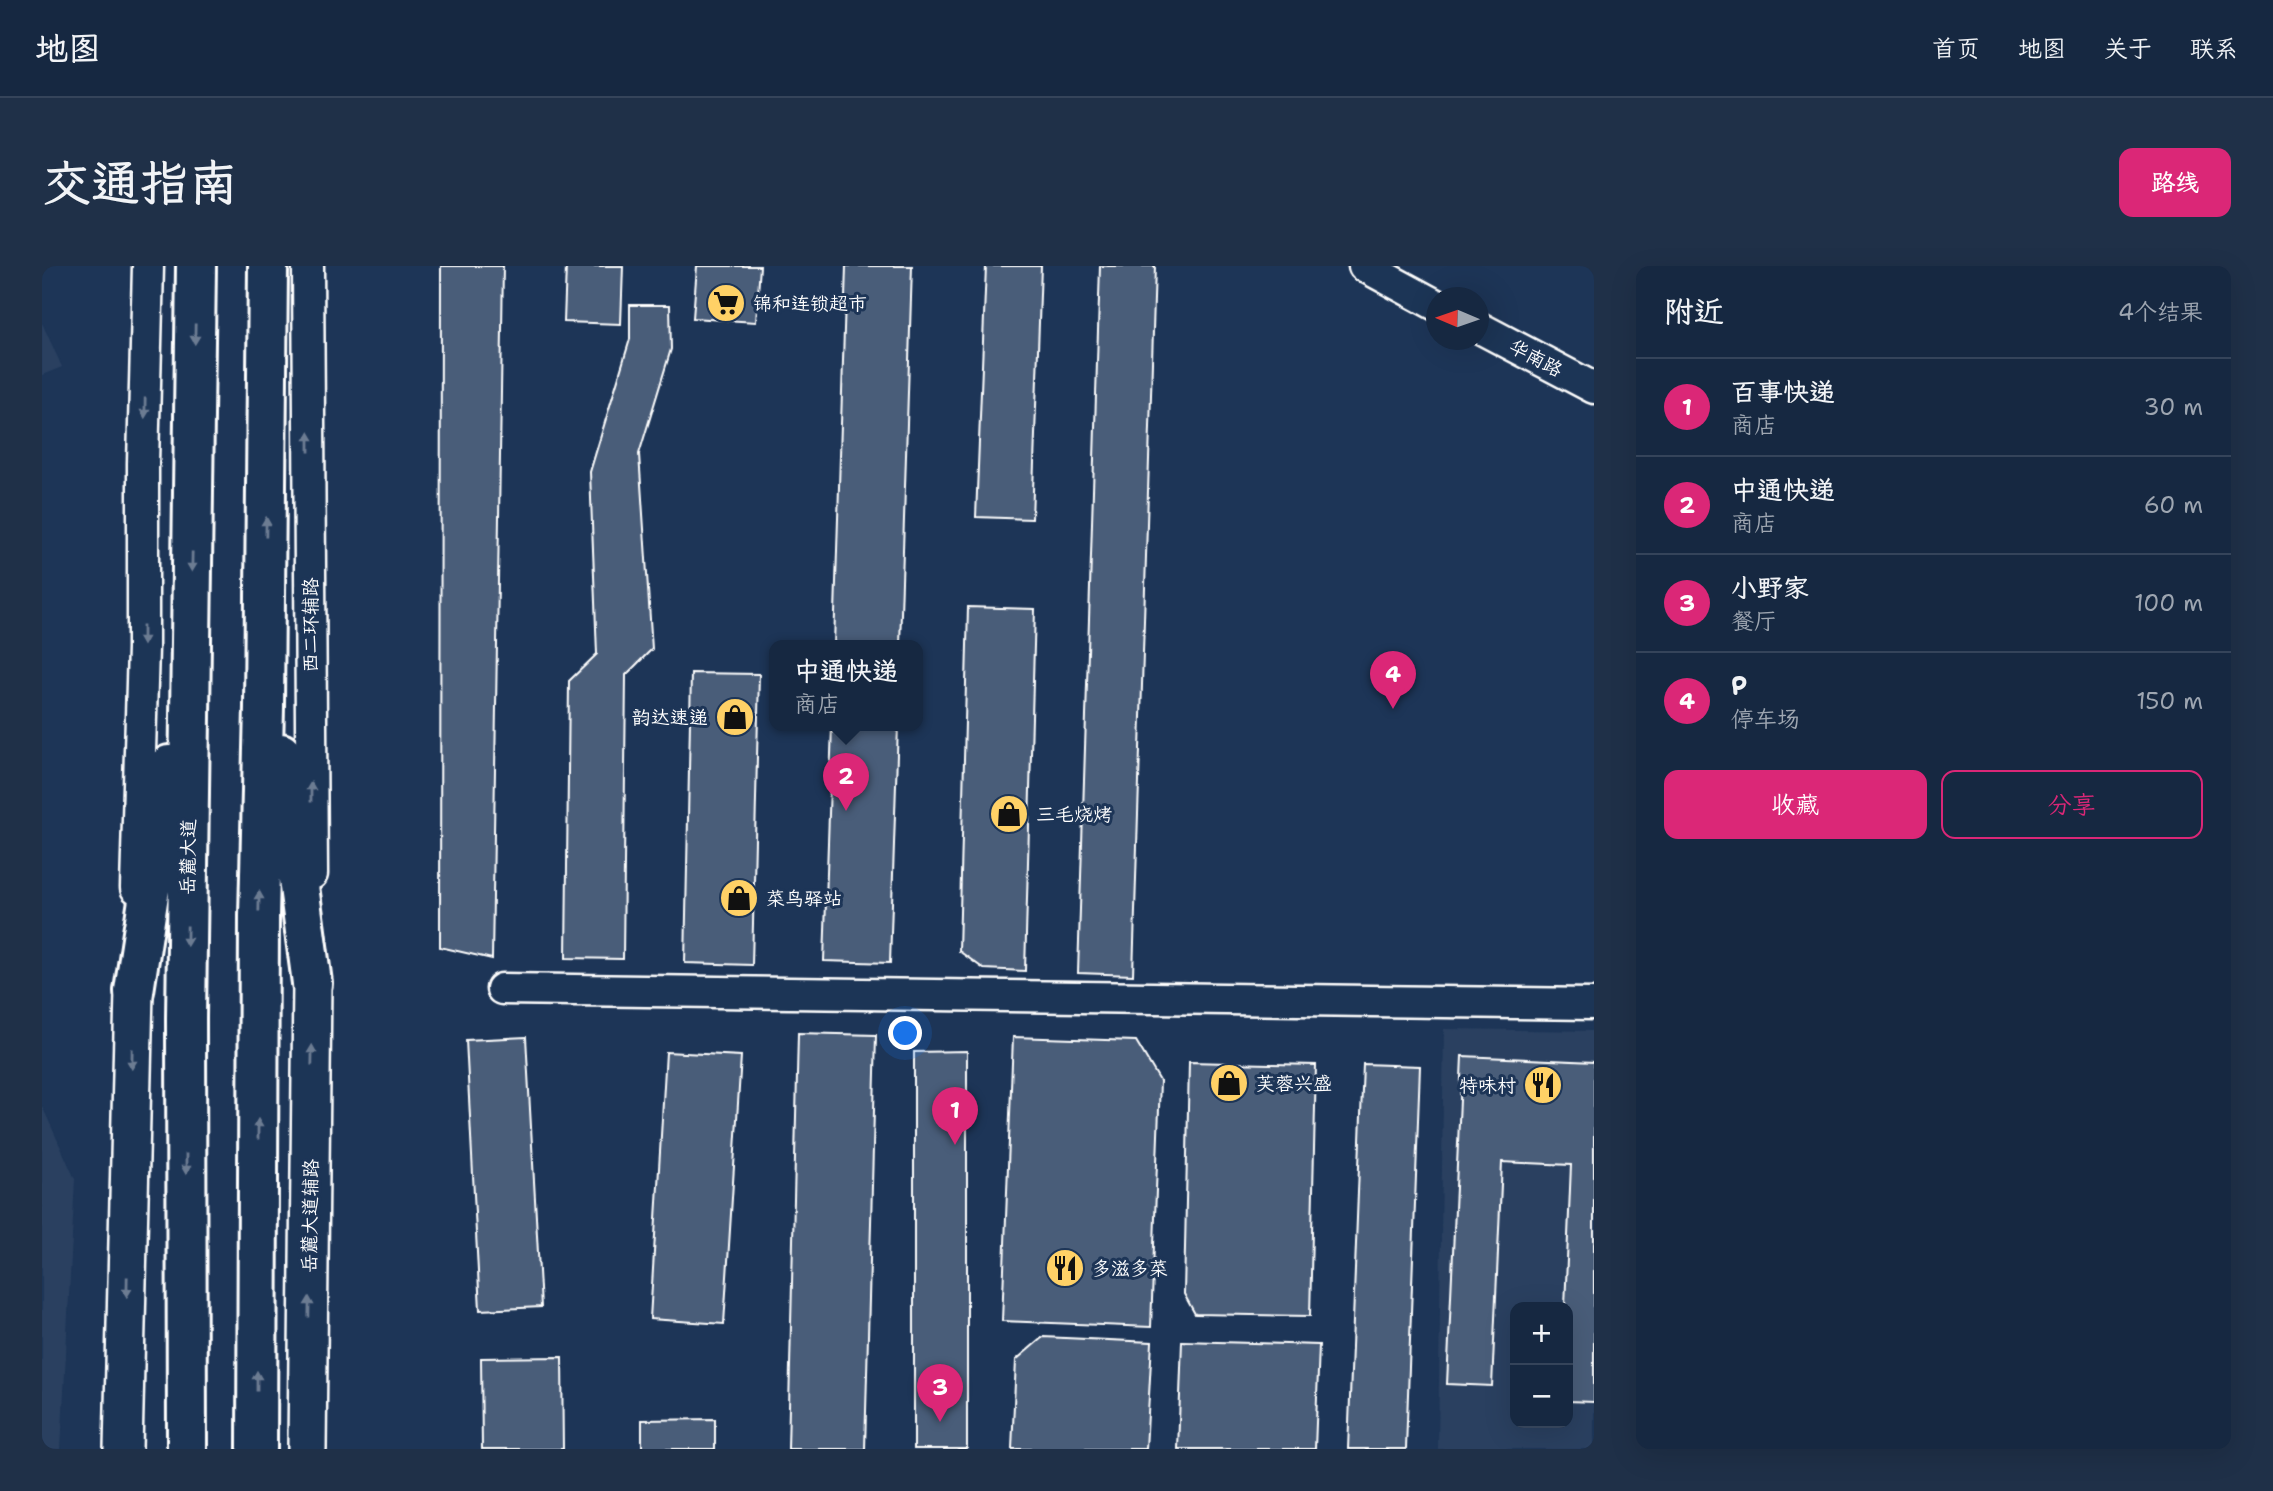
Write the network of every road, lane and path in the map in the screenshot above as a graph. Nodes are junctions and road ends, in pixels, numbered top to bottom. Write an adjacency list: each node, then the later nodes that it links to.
1 (148, 266): 13 (street, one-way to 13)
2 (196, 266): 10 (highway, 岳麓大道, one-way to 10)
3 (268, 266): 9 (highway, one-way to 3)
4 (308, 266): 11 (street, 西二环辅路, one-way to 4)
5 (1364, 266): 6 (street)
6 (1426, 298)
7 (1489, 332): 8 (street, 华南路)
8 (1594, 388)
9 (265, 628): 11 (highway); 17 (highway, one-way to 9)
10 (190, 631): 13 (highway); 16 (highway, 岳麓大道, one-way to 16)
11 (312, 983): 18 (main road, 岳麓大道辅路, one-way to 11)
12 (502, 989): 14 (street)
13 (134, 991): 15 (main road, one-way to 15)
14 (1594, 1004)
15 (123, 1449)
16 (187, 1449)
17 (257, 1449)
18 (307, 1449)

